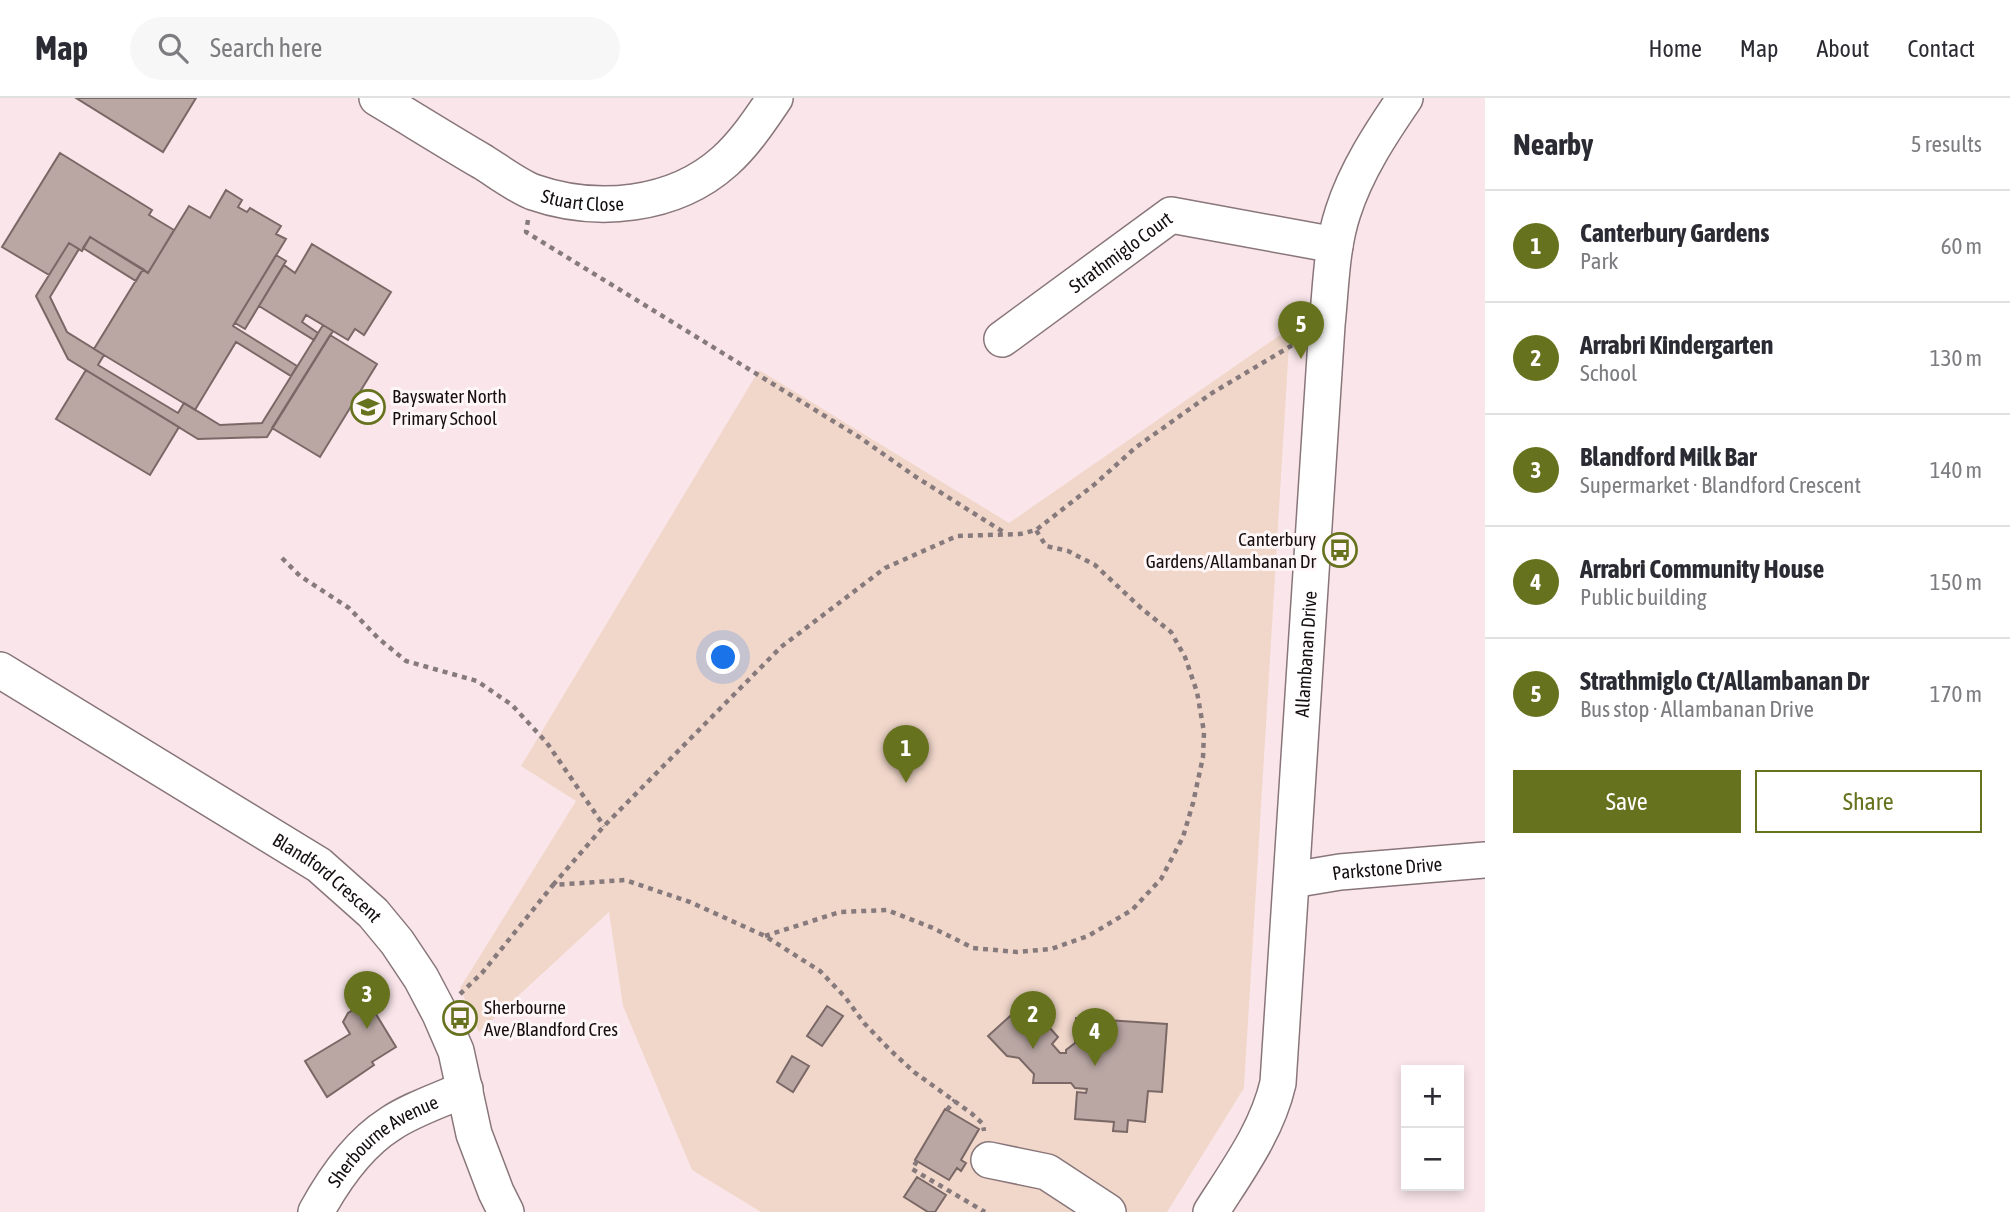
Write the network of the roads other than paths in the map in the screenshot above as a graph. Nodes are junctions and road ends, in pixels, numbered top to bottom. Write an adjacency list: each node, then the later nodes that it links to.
1 (377, 98): 2 (street, Stuart Close)
2 (775, 98)
3 (1405, 98): 4 (street, Allambanan Drive)
4 (1335, 246): 5 (street, Strathmiglo Court); 8 (street, Allambanan Drive)
5 (1002, 339)
6 (0, 670): 9 (street, Blandford Crescent)
7 (1485, 860): 8 (street, Parkstone Drive)
8 (1292, 880): 14 (street, Allambanan Drive)
9 (465, 1089): 12 (street, Sherbourne Avenue); 13 (street, Blandford Crescent)
10 (989, 1160): 11 (street)
11 (1102, 1211)
12 (316, 1212)
13 (506, 1212)
14 (1211, 1212)

